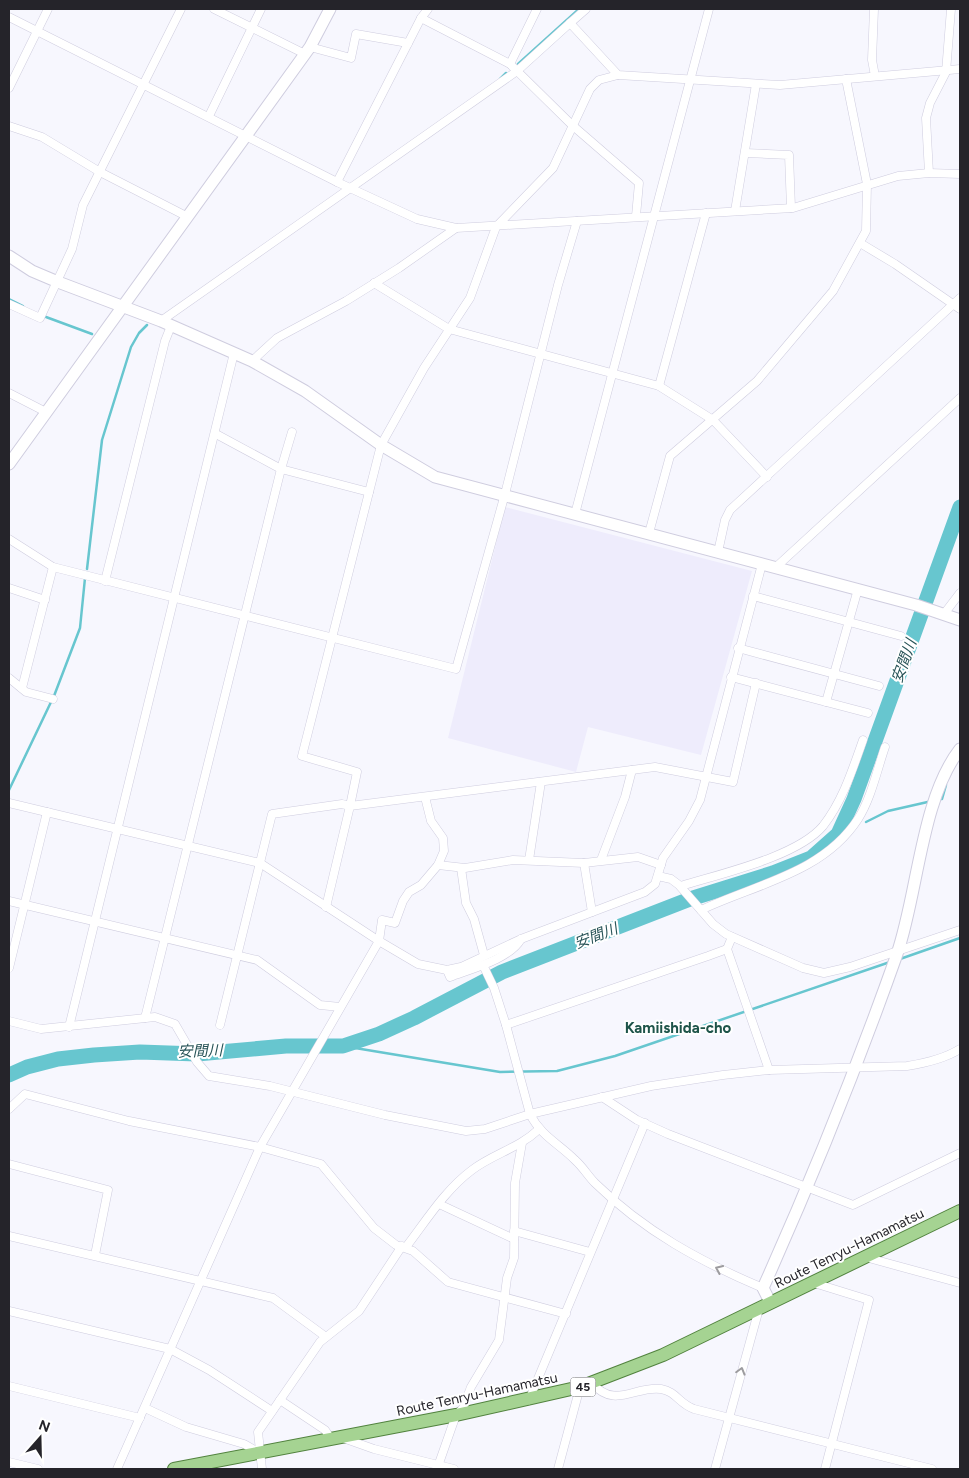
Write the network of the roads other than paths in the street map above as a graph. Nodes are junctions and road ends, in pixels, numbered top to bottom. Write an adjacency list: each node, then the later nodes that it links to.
1 (48, 9): 16 (street)
2 (181, 9): 27 (street)
3 (214, 9): 15 (street)
4 (261, 9): 15 (street)
5 (330, 9): 18 (street)
6 (428, 9): 13 (street)
7 (538, 9): 19 (street)
8 (586, 9): 14 (street)
9 (709, 9): 26 (street)
10 (874, 9): 24 (street)
11 (951, 9): 20 (street)
12 (9, 17): 16 (street)
13 (421, 18): 17 (street); 19 (street)
14 (570, 23): 22 (street); 23 (street)
15 (252, 28): 18 (street); 30 (street)
16 (37, 30): 27 (street); 29 (street)
17 (408, 43): 18 (street); 38 (street)
18 (307, 50): 33 (street)
19 (510, 64): 22 (street)
20 (946, 69): 21 (street); 24 (street); 36 (street)
21 (960, 69)
22 (517, 71): 31 (street); 40 (street)
23 (618, 75): 26 (street); 31 (street)
24 (875, 76): 25 (street)
25 (846, 79): 28 (street); 39 (street)
26 (690, 80): 28 (street); 45 (street)
27 (143, 84): 30 (street); 35 (street)
28 (756, 84): 34 (street)
29 (9, 88)
30 (209, 116): 33 (street)
31 (572, 125): 44 (street); 48 (street)
32 (9, 126): 35 (street)
33 (247, 136): 38 (street); 46 (street)
34 (745, 153): 41 (street); 42 (street)
35 (100, 172): 46 (street); 52 (street)
36 (929, 173): 37 (street); 39 (street)
37 (960, 174)
38 (337, 182): 40 (street)
39 (867, 184): 41 (street); 50 (street)
40 (351, 188): 49 (street); 58 (street)
41 (791, 208): 42 (street)
42 (734, 212): 43 (street)
43 (706, 213): 45 (street); 64 (street)
44 (636, 216): 45 (street); 47 (street)
45 (655, 216): 63 (street)
46 (188, 217): 57 (street)
47 (577, 221): 48 (street); 61 (street)
48 (496, 227): 49 (street); 59 (street)
49 (456, 228): 53 (street)
50 (860, 244): 56 (street); 68 (street)
51 (9, 256): 52 (street)
52 (58, 282): 55 (street); 57 (street)
53 (374, 284): 59 (street); 62 (street)
54 (960, 298): 56 (street)
55 (9, 304)
56 (957, 307): 74 (street)
57 (123, 308): 58 (street); 67 (street)
58 (166, 323): 60 (street); 84 (street)
59 (448, 329): 61 (street); 71 (street)
60 (234, 353): 62 (street); 70 (street)
61 (542, 355): 63 (street); 76 (street)
62 (252, 361): 71 (street)
63 (612, 374): 64 (street); 77 (street)
64 (659, 386): 68 (street)
65 (9, 393): 67 (street)
66 (960, 398): 83 (street)
67 (46, 412): 72 (street)
68 (713, 420): 74 (street); 78 (street)
69 (292, 432): 73 (street)
70 (216, 434): 73 (street); 89 (street)
71 (381, 445): 75 (street); 76 (street)
72 (9, 464)
73 (281, 469): 75 (street); 92 (street)
74 (767, 477): 80 (street)
75 (369, 492): 96 (street)
76 (505, 494): 77 (street); 96 (street)
77 (575, 514): 78 (street)
78 (648, 533): 80 (street)
79 (9, 539): 82 (street)
80 (718, 552): 81 (street)
81 (762, 564): 83 (street); 88 (street)
82 (54, 567): 84 (street); 90 (street)
83 (776, 568): 86 (street)
84 (105, 581): 89 (street)
85 (9, 588): 90 (street)
86 (858, 589): 91 (street); 94 (street)
87 (960, 593): 91 (street)
88 (753, 596): 94 (street); 97 (street)
89 (174, 598): 92 (street); 117 (street)
90 (45, 600): 103 (street)
91 (939, 613): 93 (street)
92 (244, 616): 96 (street); 118 (street)
93 (960, 620)
94 (849, 622): 95 (street); 98 (street)
95 (901, 636)
96 (332, 638): 115 (street)
97 (738, 648): 98 (street); 99 (street)
98 (834, 674): 102 (street); 105 (street)
99 (731, 677): 101 (street); 111 (street)
100 (9, 678): 103 (street)
101 (756, 683): 105 (street); 111 (street)
102 (879, 686)
103 (22, 688): 104 (street)
104 (53, 699)
105 (826, 702): 106 (street)
106 (868, 713)
107 (863, 740): 127 (street)
108 (885, 748): 131 (street)
109 (960, 749): 140 (street)
110 (632, 770): 111 (street); 112 (street); 120 (street)
111 (705, 776): 124 (street)
112 (541, 782): 113 (street); 119 (street)
113 (425, 797): 115 (street); 123 (street)
114 (9, 803): 116 (street)
115 (350, 806): 121 (street); 130 (street)
116 (47, 812): 117 (street); 129 (street)
117 (118, 828): 118 (street); 133 (street)
118 (186, 845): 121 (street); 136 (street)
119 (529, 860): 122 (street); 125 (street)
120 (601, 860): 122 (street); 124 (street)
121 (260, 863): 130 (street); 141 (street)
122 (584, 863): 132 (street)
123 (438, 865): 125 (street); 138 (street)
124 (661, 865): 126 (street)
125 (461, 868): 142 (street)
126 (658, 876): 127 (street); 132 (street)
127 (681, 887): 131 (street)
128 (9, 901): 129 (street)
129 (24, 904): 133 (street); 144 (street)
130 (326, 907): 138 (street)
131 (701, 909): 135 (street)
132 (592, 912): 137 (street)
133 (95, 922): 136 (street); 151 (street)
134 (960, 930): 140 (street)
135 (732, 937): 139 (street); 140 (street)
136 (164, 938): 141 (street); 147 (street)
137 (521, 939): 142 (street); 143 (street)
138 (379, 941): 145 (street); 146 (street)
139 (727, 949): 149 (street); 154 (street)
140 (897, 953): 153 (street)
141 (238, 956): 146 (street); 150 (street)
142 (484, 956): 145 (street)
143 (484, 966): 145 (street); 149 (street)
144 (9, 968)
145 (447, 970)
146 (340, 1007): 155 (street)
147 (145, 1018): 151 (street); 155 (street)
148 (9, 1021): 151 (street)
149 (506, 1024): 158 (street)
150 (220, 1025)
151 (69, 1027)
152 (960, 1049): 153 (street)
153 (854, 1067): 154 (street); 165 (street)
154 (769, 1070): 156 (street)
155 (292, 1091): 158 (street); 162 (street)
156 (602, 1097): 158 (street); 159 (street)
157 (9, 1109): 162 (street)
158 (530, 1114): 160 (street)
159 (644, 1123): 165 (street); 166 (street)
160 (538, 1130): 161 (street); 166 (street)
161 (522, 1143): 167 (street); 169 (street)
162 (260, 1147): 171 (street); 175 (street)
163 (960, 1153): 165 (street)
164 (9, 1164): 173 (street)
165 (808, 1190): 178 (street)
166 (612, 1198): 172 (street); 178 (street, one-way to 166)
167 (439, 1204): 169 (street); 171 (street)
168 (960, 1211): 174 (main road, Route Tenryu-Hamamatsu / 45)
169 (514, 1235): 172 (street); 179 (street)
170 (9, 1236): 173 (street)
171 (404, 1246): 179 (street); 183 (street)
172 (590, 1252): 182 (street)
173 (95, 1256): 175 (street)
174 (865, 1257): 176 (main road, Route Tenryu-Hamamatsu / 45); 177 (street)
175 (201, 1281): 183 (street); 184 (street)
176 (813, 1282): 180 (main road, Route Tenryu-Hamamatsu / 45); 195 (street)
177 (960, 1283)
178 (763, 1288): 180 (street)
179 (504, 1297): 182 (street); 191 (street)
180 (764, 1306): 186 (main road, Route Tenryu-Hamamatsu / 45); 193 (street, one-way to 180)
181 (9, 1311): 184 (street)
182 (566, 1314): 188 (street)
183 (326, 1337): 187 (street)
184 (170, 1349): 189 (street); 190 (street)
185 (9, 1386): 192 (street)
186 (586, 1386): 188 (main road, Route Tenryu-Hamamatsu / 45); 193 (street); 204 (street)
187 (280, 1400): 190 (street); 194 (street)
188 (529, 1400): 191 (main road, Route Tenryu-Hamamatsu / 45)
189 (145, 1408): 192 (street); 196 (street)
190 (272, 1411): 196 (street)
191 (456, 1415): 194 (main road, Route Tenryu-Hamamatsu / 45); 198 (street)
192 (140, 1418): 200 (street)
193 (728, 1418): 195 (street); 205 (street)
194 (336, 1438): 196 (main road, Route Tenryu-Hamamatsu / 45); 198 (street)
195 (832, 1444): 206 (street); 207 (street)
196 (260, 1453): 201 (main road, Route Tenryu-Hamamatsu / 45); 202 (street)
197 (9, 1462): 199 (street)
198 (438, 1467): 203 (street)
199 (38, 1469)
200 (117, 1469)
201 (174, 1469)
202 (262, 1469)
203 (454, 1469)
204 (558, 1469)
205 (715, 1469)
206 (825, 1469)
207 (932, 1469)

